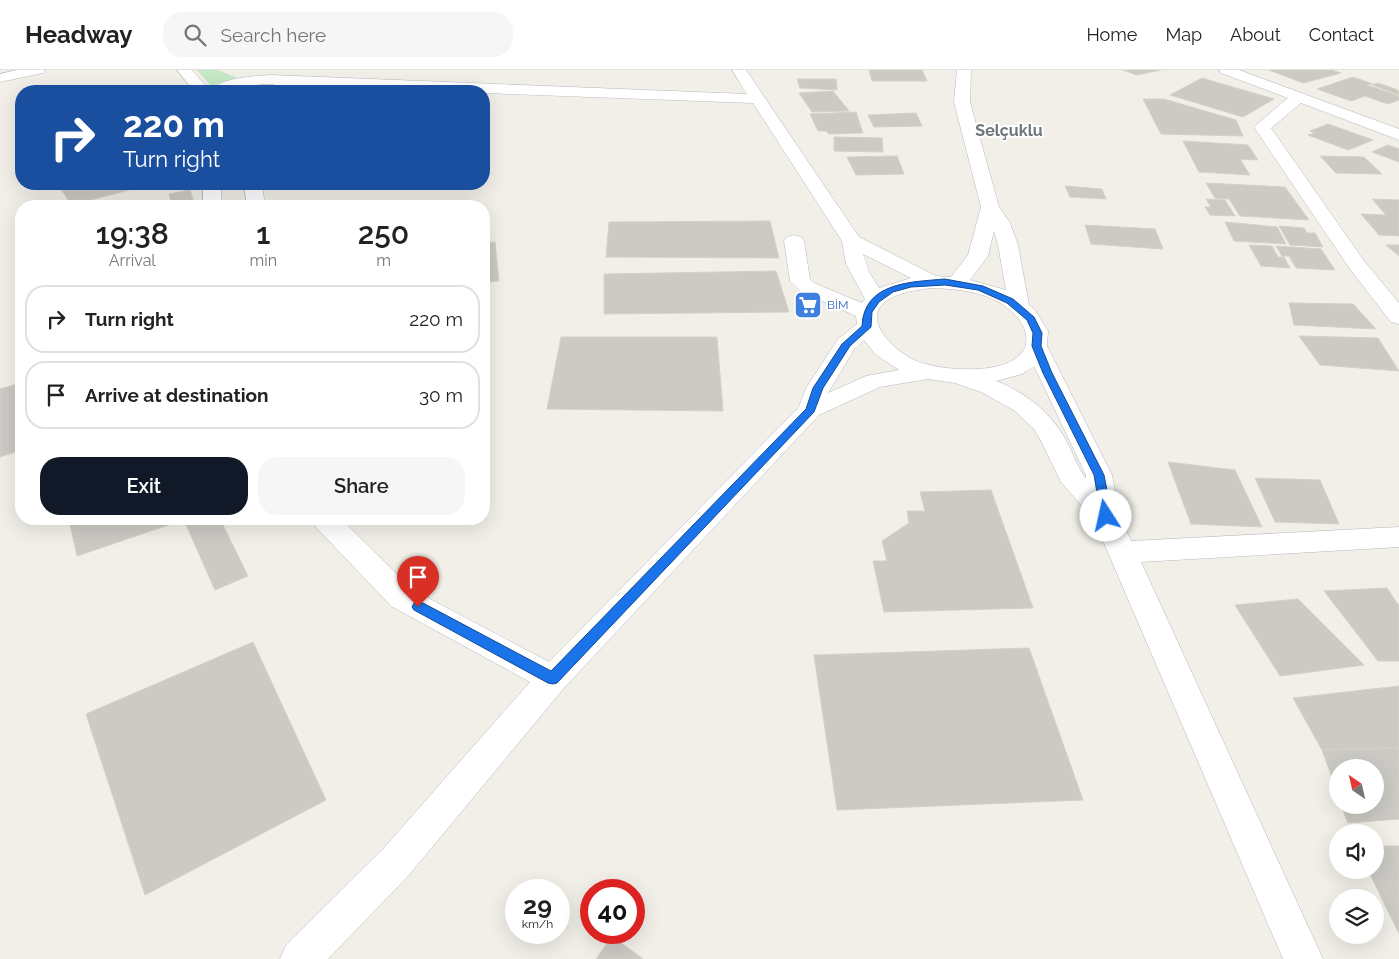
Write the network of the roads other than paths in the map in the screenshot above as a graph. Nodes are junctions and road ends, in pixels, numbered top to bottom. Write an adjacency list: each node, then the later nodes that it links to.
1 (38, 70): 7 (street)
2 (184, 70): 10 (street)
3 (235, 70): 8 (street)
4 (739, 70): 17 (street)
5 (964, 70): 19 (street)
6 (1226, 70): 15 (street)
7 (0, 78)
8 (258, 80): 9 (street); 11 (street)
9 (280, 81): 12 (street); 13 (street)
10 (197, 85)
11 (233, 85)
12 (290, 85)
13 (360, 85)
14 (490, 91): 17 (street)
15 (1298, 98): 18 (street); 26 (street)
16 (503, 105): 17 (street)
17 (762, 105): 21 (street)
18 (1399, 135)
19 (990, 207): 23 (street); 24 (street)
20 (794, 241): 25 (street)
21 (852, 242): 22 (street); 25 (street)
22 (932, 282): 23 (street); 25 (street)
23 (957, 283): 24 (street)
24 (1018, 307): 27 (street)
25 (870, 313): 28 (street); 29 (street)
26 (1399, 317)
27 (1036, 346): 28 (street); 30 (street)
28 (934, 373): 29 (street); 30 (street)
29 (810, 410): 34 (street)
30 (1106, 516): 33 (street)
31 (331, 525): 34 (street)
32 (1399, 537): 33 (street)
33 (1123, 552): 36 (street)
34 (553, 679): 35 (street)
35 (300, 959)
36 (1302, 959)

